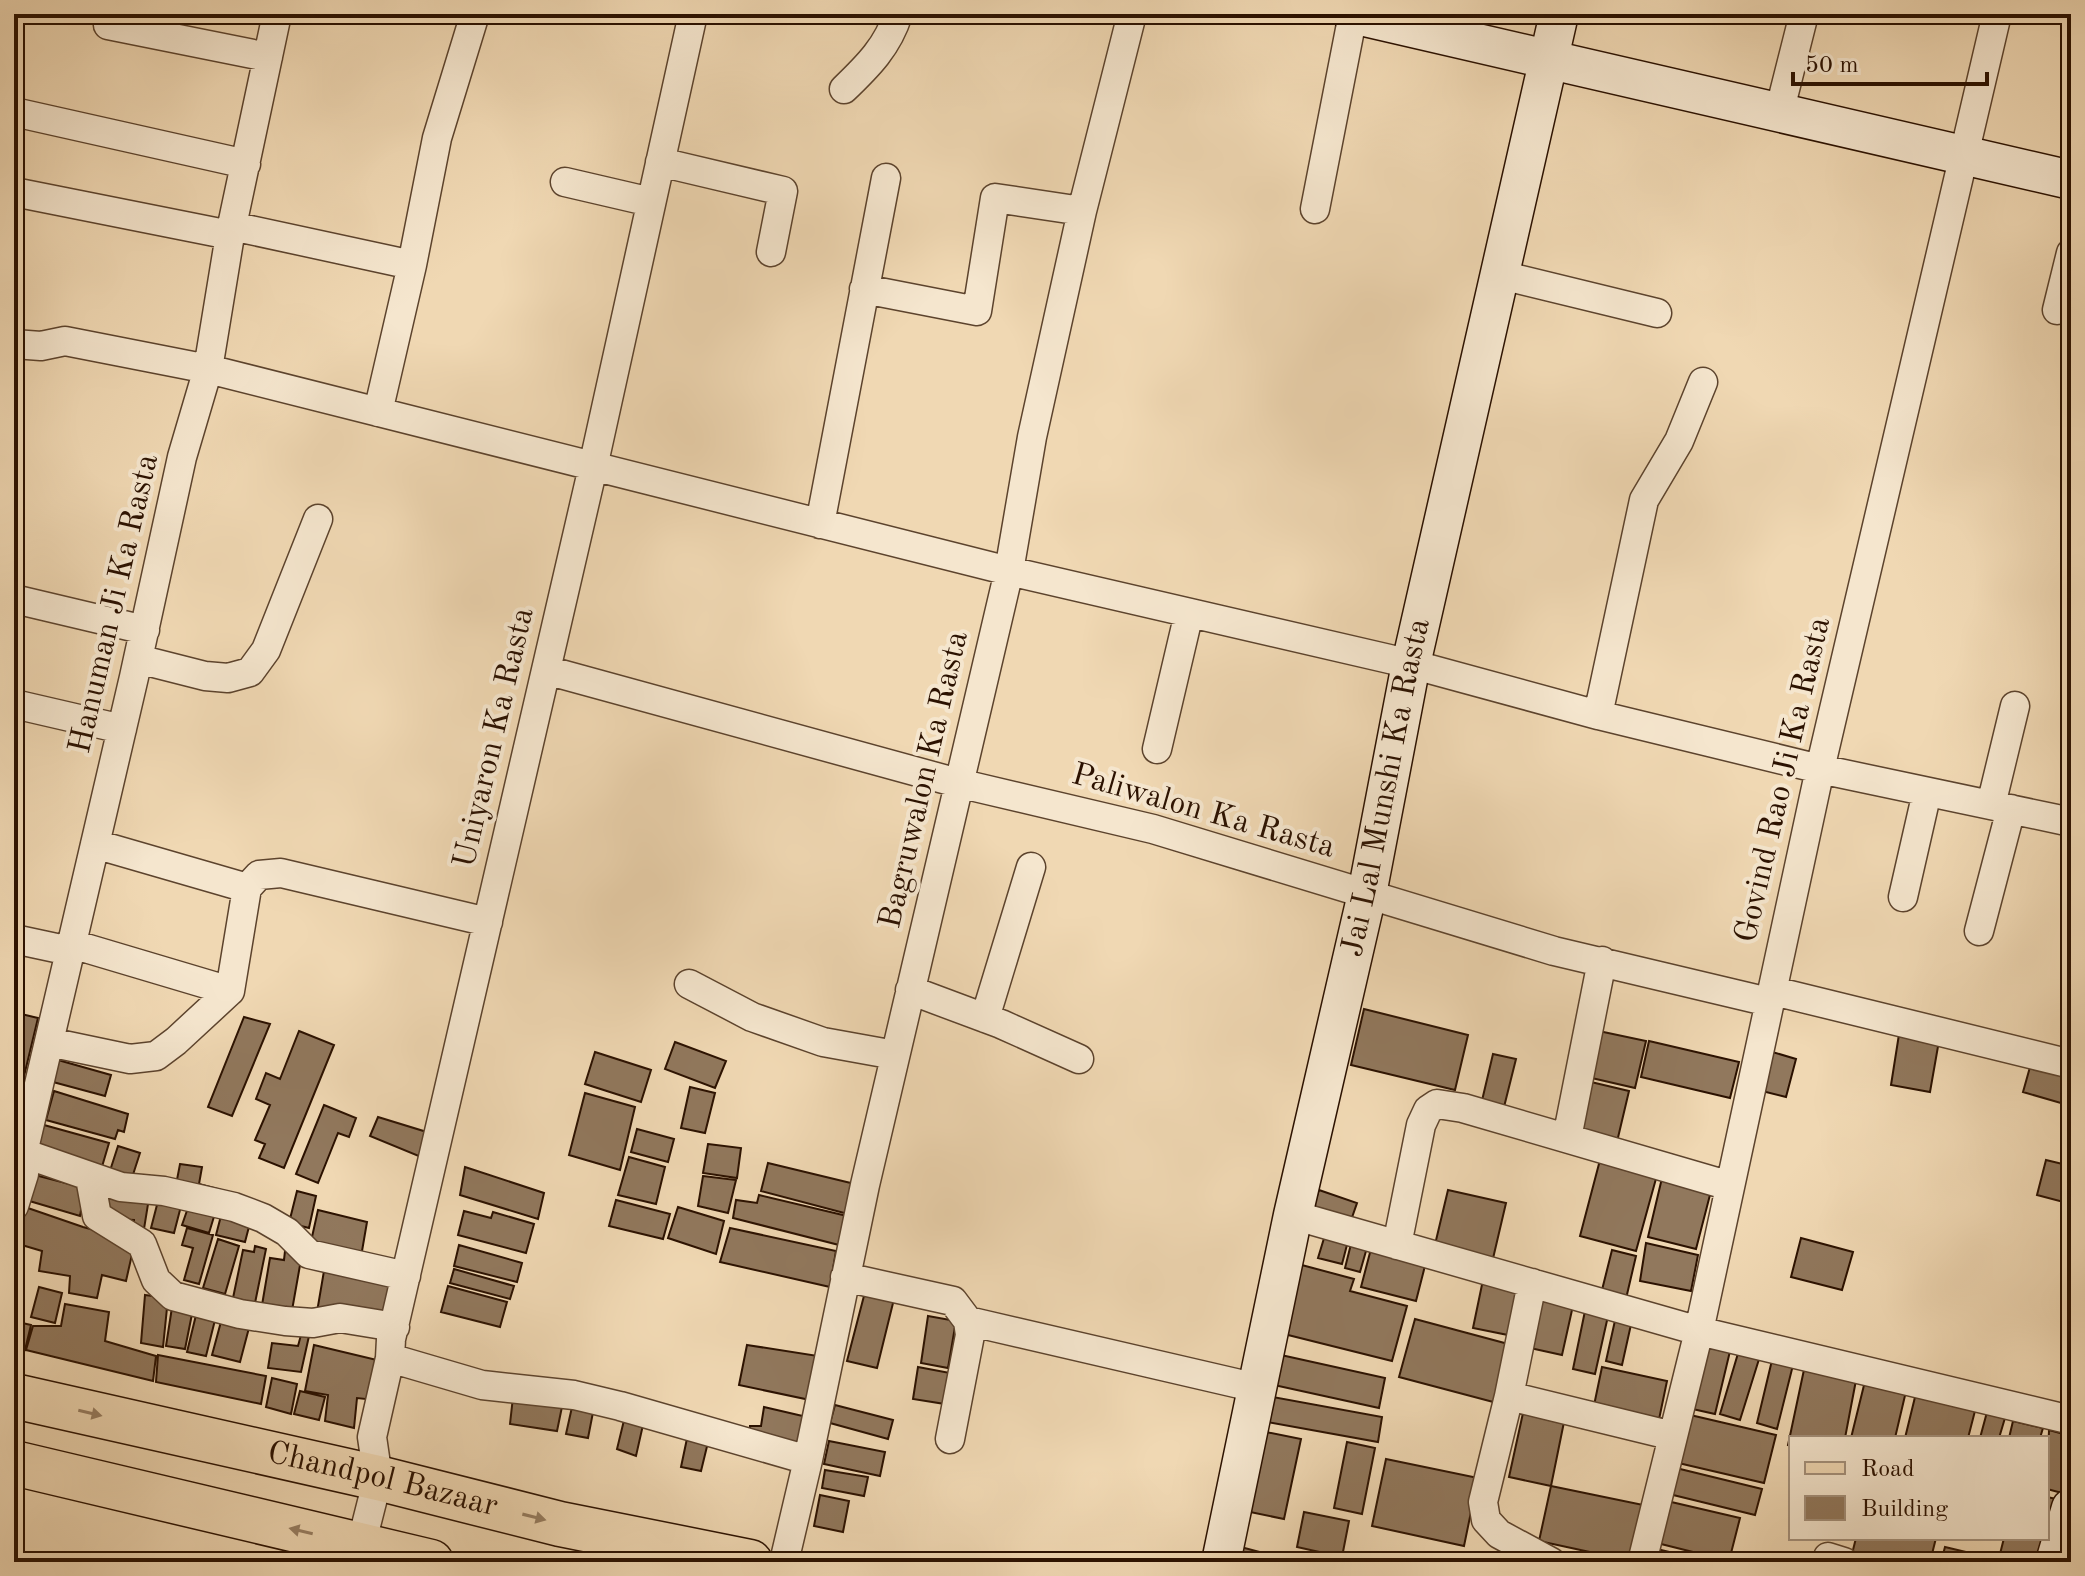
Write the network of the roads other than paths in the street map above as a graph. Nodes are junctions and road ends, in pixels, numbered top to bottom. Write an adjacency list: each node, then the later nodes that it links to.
1 (277, 14): 11 (street, Hanuman Ji Ka Rasta)
2 (475, 14): 29 (street)
3 (693, 14): 17 (street, Uniyaron Ka Rasta)
4 (898, 14): 13 (street)
5 (1132, 14): 25 (street, Bagruwalon Ka Rasta)
6 (1353, 14): 12 (main road); 24 (street)
7 (1559, 14): 12 (main road, Jai Lal Munshi Ka Rasta)
8 (1804, 14): 15 (street)
9 (1997, 14): 16 (street, Govind Rao Ji Ka Rasta)
10 (108, 25): 11 (street)
11 (268, 57): 18 (street, Hanuman Ji Ka Rasta)
12 (1550, 60): 15 (main road); 30 (main road, Jai Lal Munshi Ka Rasta)
13 (844, 89)
14 (14, 112): 18 (street)
15 (1779, 113): 16 (main road)
16 (1963, 156): 20 (main road); 53 (street, Govind Rao Ji Ka Rasta)
17 (660, 162): 23 (street, Uniyaron Ka Rasta); 27 (street)
18 (246, 164): 26 (street, Hanuman Ji Ka Rasta)
19 (886, 178): 31 (street)
20 (2071, 180)
21 (565, 182): 23 (street)
22 (14, 192): 26 (street)
23 (651, 202): 38 (street, Uniyaron Ka Rasta)
24 (1315, 209)
25 (1082, 211): 31 (street); 41 (street, Bagruwalon Ka Rasta)
26 (231, 230): 29 (street); 35 (street, Hanuman Ji Ka Rasta)
27 (771, 252)
28 (2071, 253): 32 (street)
29 (412, 265): 37 (street)
30 (1501, 275): 33 (street); 46 (main road, Jai Lal Munshi Ka Rasta)
31 (864, 289): 40 (street)
32 (2057, 310)
33 (1657, 313)
34 (14, 344): 35 (street)
35 (208, 369): 37 (street); 44 (street, Hanuman Ji Ka Rasta)
36 (1703, 382): 50 (street)
37 (378, 412): 38 (street)
38 (593, 467): 40 (street); 47 (street, Uniyaron Ka Rasta)
39 (318, 519): 45 (street)
40 (820, 524): 41 (street)
41 (1009, 571): 43 (street); 54 (street, Bagruwalon Ka Rasta)
42 (14, 599): 44 (street)
43 (1189, 613): 46 (street); 52 (street)
44 (145, 630): 45 (street, Hanuman Ji Ka Rasta)
45 (138, 659): 51 (street, Hanuman Ji Ka Rasta)
46 (1411, 664): 50 (street); 61 (main road, Jai Lal Munshi Ka Rasta)
47 (546, 670): 54 (street, Paliwalon Ka Rasta); 63 (street, Uniyaron Ka Rasta)
48 (14, 704): 51 (street)
49 (2015, 706): 56 (street)
50 (1598, 715): 53 (street)
51 (122, 729): 58 (street, Hanuman Ji Ka Rasta)
52 (1157, 749)
53 (1820, 769): 55 (street); 71 (street, Govind Rao Ji Ka Rasta)
54 (958, 783): 61 (street, Paliwalon Ka Rasta); 69 (street, Bagruwalon Ka Rasta)
55 (1927, 792): 56 (street); 62 (street)
56 (2001, 807): 57 (street); 64 (street)
57 (2071, 822)
58 (95, 844): 60 (street); 66 (street, Hanuman Ji Ka Rasta)
59 (1031, 867): 72 (street)
60 (247, 888): 63 (street); 70 (street)
61 (1367, 894): 67 (street, Paliwalon Ka Rasta); 82 (main road, Jai Lal Munshi Ka Rasta)
62 (1903, 897)
63 (488, 922): 84 (street, Uniyaron Ka Rasta)
64 (1979, 931)
65 (14, 939): 66 (street)
66 (71, 948): 70 (street); 73 (street, Hanuman Ji Ka Rasta)
67 (1602, 961): 71 (street, Paliwalon Ka Rasta); 77 (street)
68 (689, 984): 74 (street)
69 (910, 990): 72 (street); 74 (street, Bagruwalon Ka Rasta)
70 (230, 991): 73 (street)
71 (1769, 1002): 76 (street, Paliwalon Ka Rasta); 80 (street, Govind Rao Ji Ka Rasta)
72 (985, 1018): 75 (street)
73 (49, 1042): 78 (street, Hanuman Ji Ka Rasta)
74 (895, 1055): 85 (street, Bagruwalon Ka Rasta)
75 (1079, 1059)
76 (2071, 1064)
77 (1567, 1138): 80 (street); 83 (street)
78 (23, 1153): 79 (street); 81 (street, Hanuman Ji Ka Rasta)
79 (90, 1178): 84 (street); 88 (street)
80 (1730, 1186): 89 (street, Govind Rao Ji Ka Rasta)
81 (14, 1206)
82 (1293, 1215): 83 (street); 91 (main road, Jai Lal Munshi Ka Rasta)
83 (1397, 1245): 86 (street)
84 (406, 1276): 88 (street, Uniyaron Ka Rasta)
85 (845, 1277): 87 (street); 97 (street, Bagruwalon Ka Rasta)
86 (1532, 1283): 89 (street); 93 (street)
87 (968, 1321): 91 (street); 96 (street)
88 (395, 1327): 90 (street, Uniyaron Ka Rasta)
89 (1699, 1331): 94 (street); 95 (street, Govind Rao Ji Ka Rasta)
90 (390, 1358): 97 (street); 99 (street, Uniyaron Ka Rasta)
91 (1257, 1388): 105 (main road, Jai Lal Munshi Ka Rasta)
92 (14, 1396): 99 (main road, Chandpol Bazaar, one-way to 99)
93 (1509, 1396): 95 (street); 106 (street)
94 (2071, 1420)
95 (1673, 1436): 107 (street, Govind Rao Ji Ka Rasta)
96 (950, 1439)
97 (808, 1460): 104 (street, Bagruwalon Ka Rasta)
98 (14, 1463): 101 (main road, Chandpol Bazaar, one-way to 98)
99 (378, 1478): 101 (street); 103 (main road, Chandpol Bazaar, one-way to 103)
100 (2071, 1508): 108 (main road)
101 (359, 1554): 102 (main road, Chandpol Bazaar)
102 (431, 1562)
103 (750, 1562)
104 (784, 1562)
105 (1221, 1562)
106 (1551, 1562)
107 (1642, 1562)
108 (2055, 1562)

